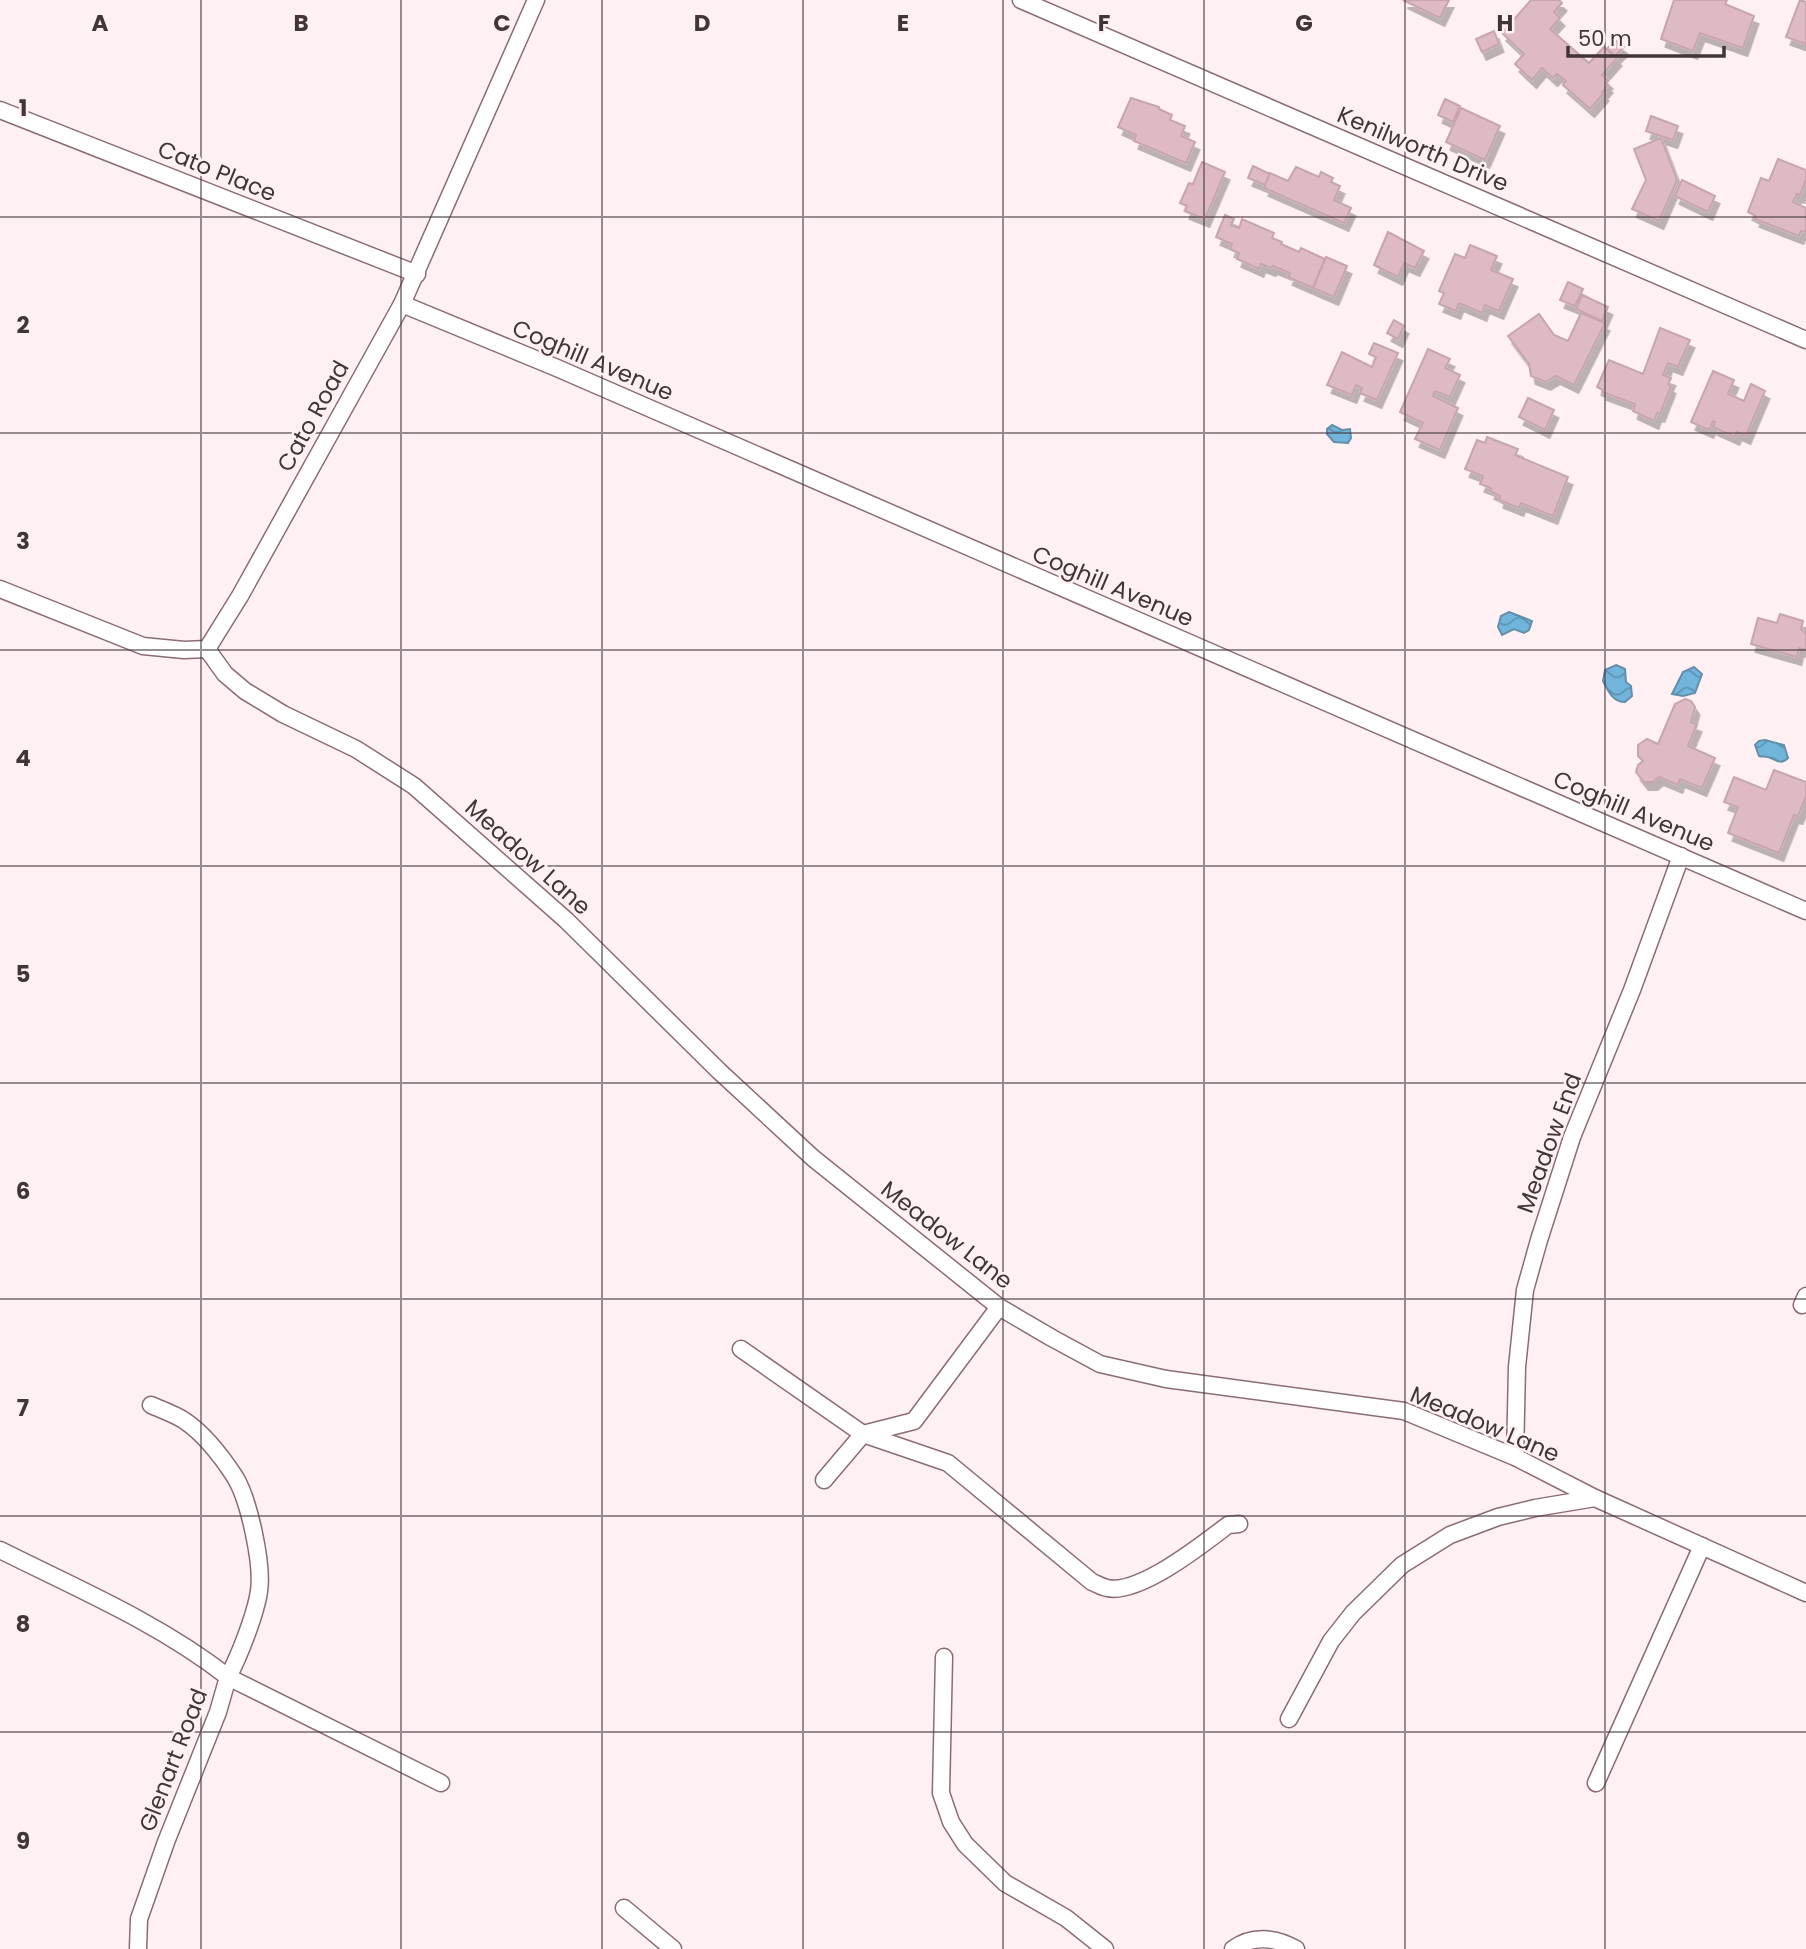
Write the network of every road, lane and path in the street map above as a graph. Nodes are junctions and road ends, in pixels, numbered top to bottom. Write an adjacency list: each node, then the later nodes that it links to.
1 (536, 0): 4 (street, Cato Road)
2 (1021, 0): 6 (street, Kenilworth Drive)
3 (0, 110): 4 (street, Cato Place)
4 (417, 274): 5 (street, Cato Road)
5 (402, 304): 8 (street, Cato Road); 9 (street, Coghill Avenue)
6 (1806, 340)
7 (0, 589): 8 (street)
8 (207, 649): 11 (street, Meadow Lane)
9 (1681, 856): 10 (street, Coghill Avenue); 15 (street, Meadow End)
10 (1806, 911)
11 (999, 1307): 14 (street); 15 (street, Meadow Lane)
12 (741, 1349): 14 (street)
13 (151, 1405): 23 (street)
14 (863, 1434): 16 (street); 18 (street)
15 (1515, 1457): 17 (street, Meadow Lane)
16 (824, 1480)
17 (1595, 1498): 19 (street, Meadow Lane); 24 (street)
18 (1239, 1524)
19 (1702, 1546): 21 (street, Meadow Lane); 26 (street)
20 (0, 1549): 23 (street, Glenart Road)
21 (1806, 1593)
22 (944, 1657): 30 (street)
23 (228, 1677): 25 (street); 28 (street, Glenart Road)
24 (1289, 1718)
25 (441, 1783)
26 (1596, 1783)
27 (624, 1908): 29 (street)
28 (138, 1949)
29 (673, 1949)
30 (1105, 1949)
31 (1233, 1949): 32 (street)
32 (1296, 1949)

